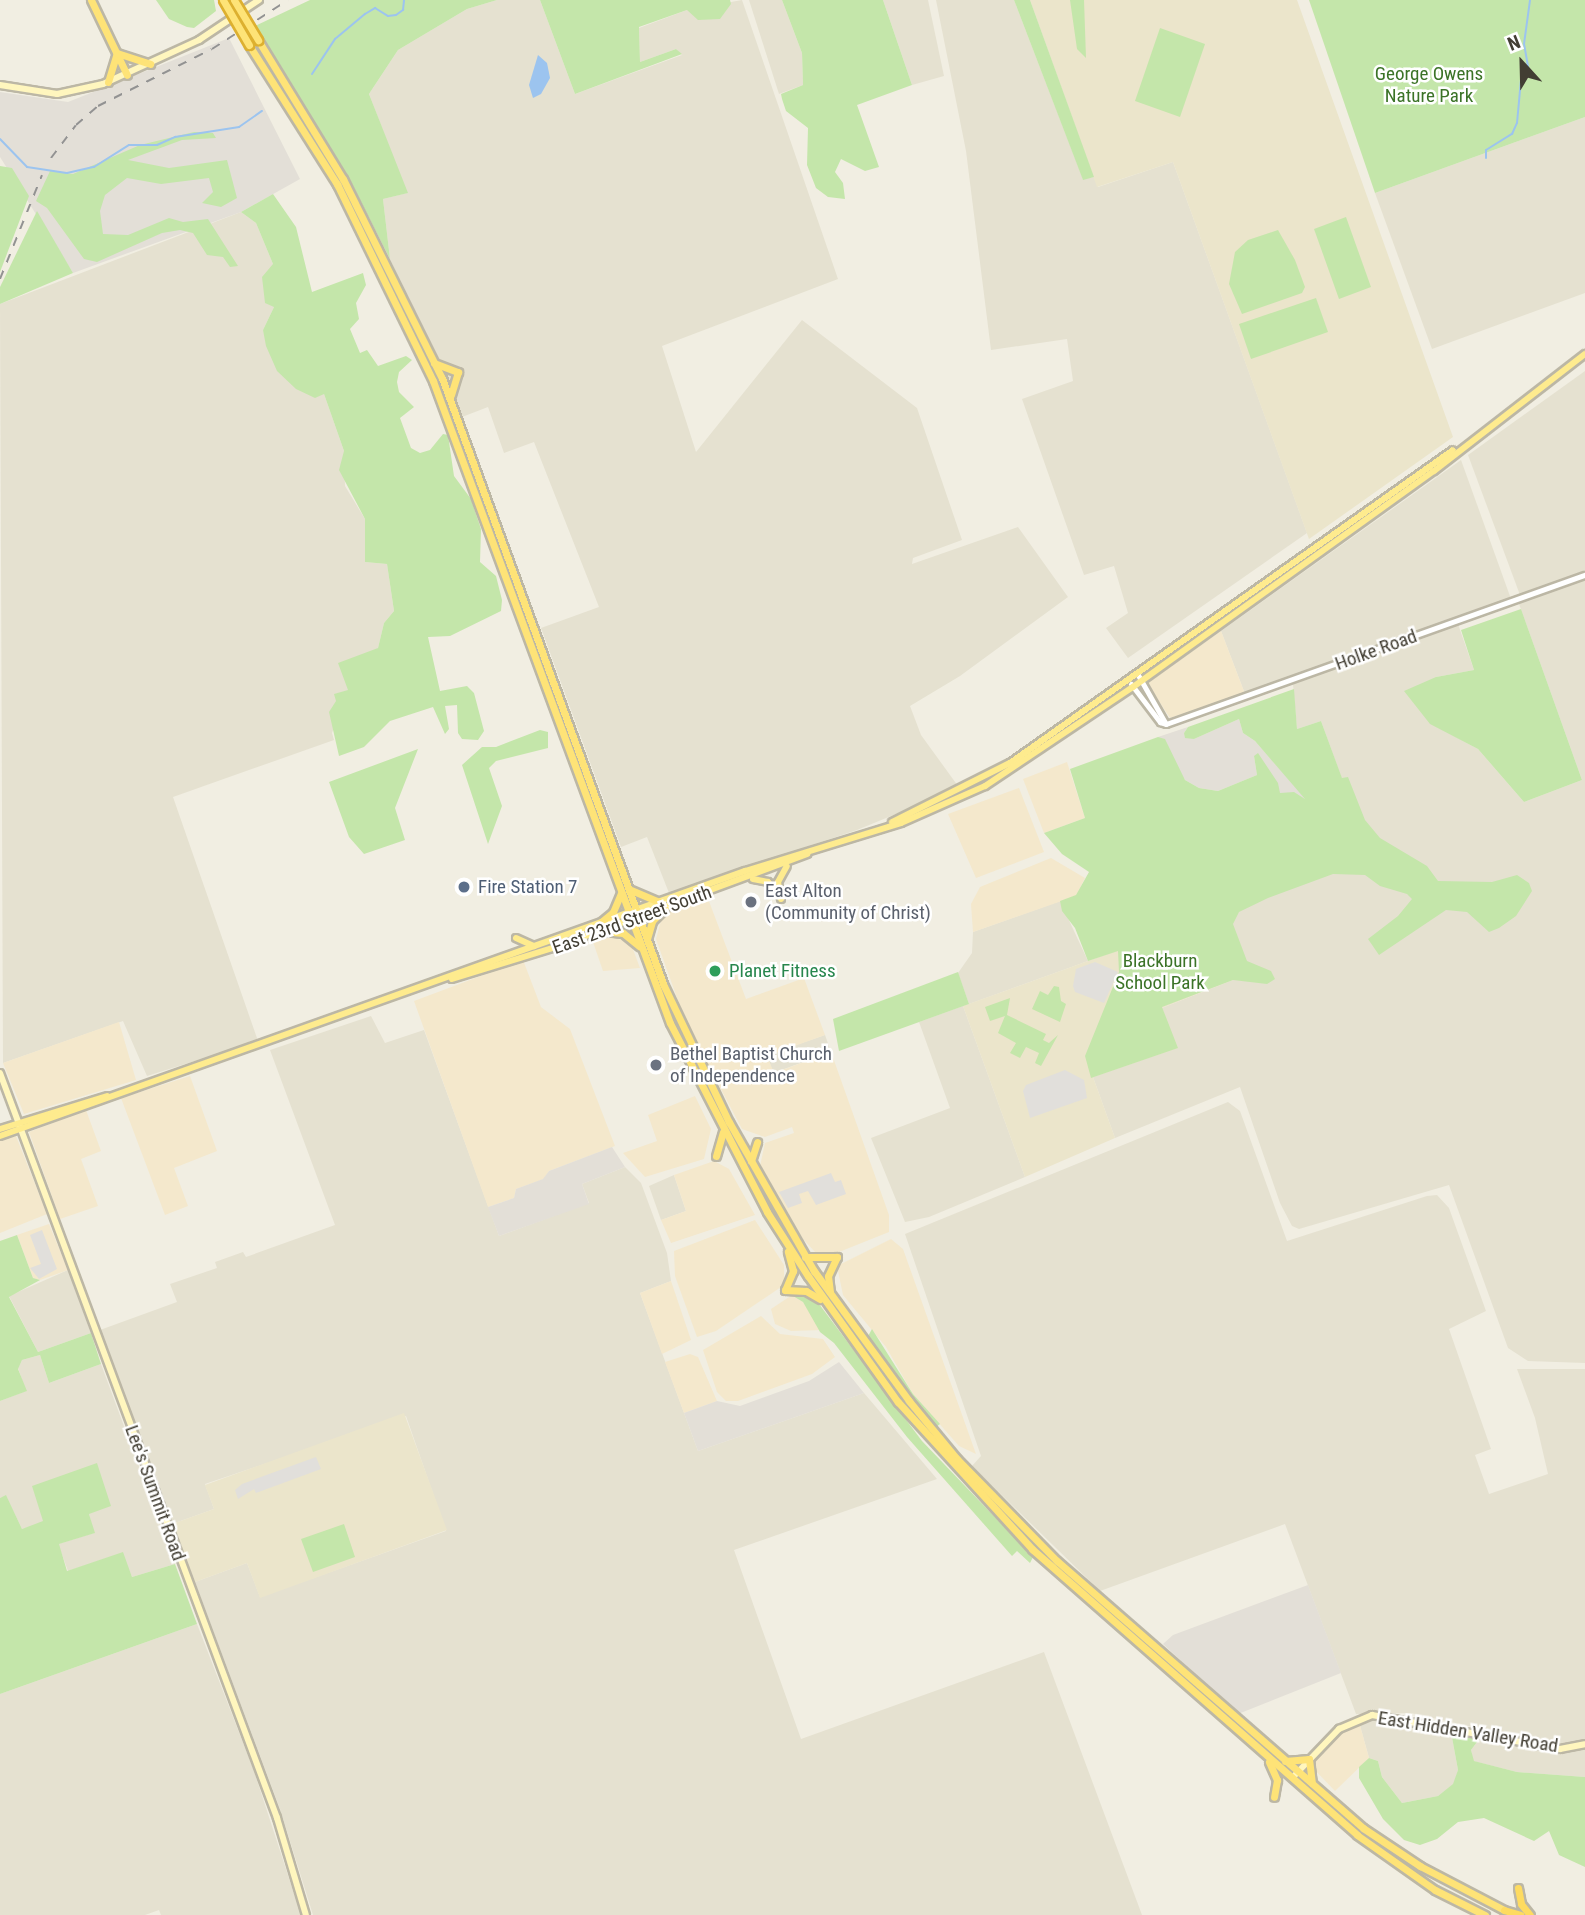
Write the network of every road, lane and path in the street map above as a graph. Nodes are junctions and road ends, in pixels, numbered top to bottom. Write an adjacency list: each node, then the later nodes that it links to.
1 (93, 0): 5 (highway)
2 (223, 0): 20 (highway, bridge)
3 (234, 0): 11 (highway, bridge)
4 (259, 0): 6 (main road)
5 (117, 53): 6 (highway); 7 (highway); 8 (highway)
6 (150, 64): 7 (main road)
7 (127, 75): 8 (main road)
8 (108, 82): 9 (main road)
9 (0, 85)
10 (1585, 354): 14 (main road, East 23rd Street South)
11 (434, 363): 12 (highway); 12 (highway)
12 (450, 399): 20 (highway)
13 (1585, 575): 16 (street, Holke Road)
14 (1139, 678): 15 (main road, East 23rd Street South); 16 (street)
15 (1131, 684): 16 (street); 17 (main road, East 23rd Street South)
16 (1166, 724)
17 (808, 852): 18 (main road, East 23rd Street South); 21 (main road, East 23rd Street South)
18 (789, 863): 19 (main road, East 23rd Street South); 19 (main road)
19 (747, 879): 21 (main road, East 23rd Street South)
20 (624, 889): 21 (highway); 22 (highway); 23 (highway)
21 (662, 905): 22 (main road, East 23rd Street South); 25 (highway)
22 (634, 915): 23 (main road, East 23rd Street South); 25 (highway); 27 (highway)
23 (602, 927): 26 (main road, East 23rd Street South); 27 (highway); 28 (main road, East 23rd Street South)
24 (516, 938): 26 (main road)
25 (647, 940): 36 (highway)
26 (536, 947): 28 (main road, East 23rd Street South)
27 (644, 953): 32 (highway)
28 (452, 979): 30 (main road, East 23rd Street South)
29 (0, 1073): 30 (main road, Lee's Summit Road)
30 (20, 1126): 31 (main road, East 23rd Street South); 33 (main road, East 23rd Street South); 49 (main road, Lee's Summit Road)
31 (0, 1129)
32 (723, 1132): 35 (highway); 37 (highway)
33 (0, 1136)
34 (757, 1142): 36 (highway)
35 (716, 1156)
36 (751, 1165): 38 (highway)
37 (778, 1229): 39 (highway); 39 (highway)
38 (805, 1257): 39 (highway); 39 (highway)
39 (832, 1305): 41 (highway); 43 (highway)
40 (1585, 1744): 42 (main road, East Hidden Valley Road)
41 (1260, 1750): 44 (highway); 46 (highway)
42 (1309, 1759): 43 (highway); 44 (main road, East Hidden Valley Road); 45 (highway)
43 (1285, 1761): 44 (highway)
44 (1295, 1775): 45 (highway); 48 (highway)
45 (1319, 1791): 52 (highway)
46 (1274, 1797)
47 (1518, 1888): 53 (highway)
48 (1467, 1906): 50 (highway); 51 (highway)
49 (306, 1915)
50 (1473, 1915)
51 (1485, 1915)
52 (1520, 1915)
53 (1530, 1915)

